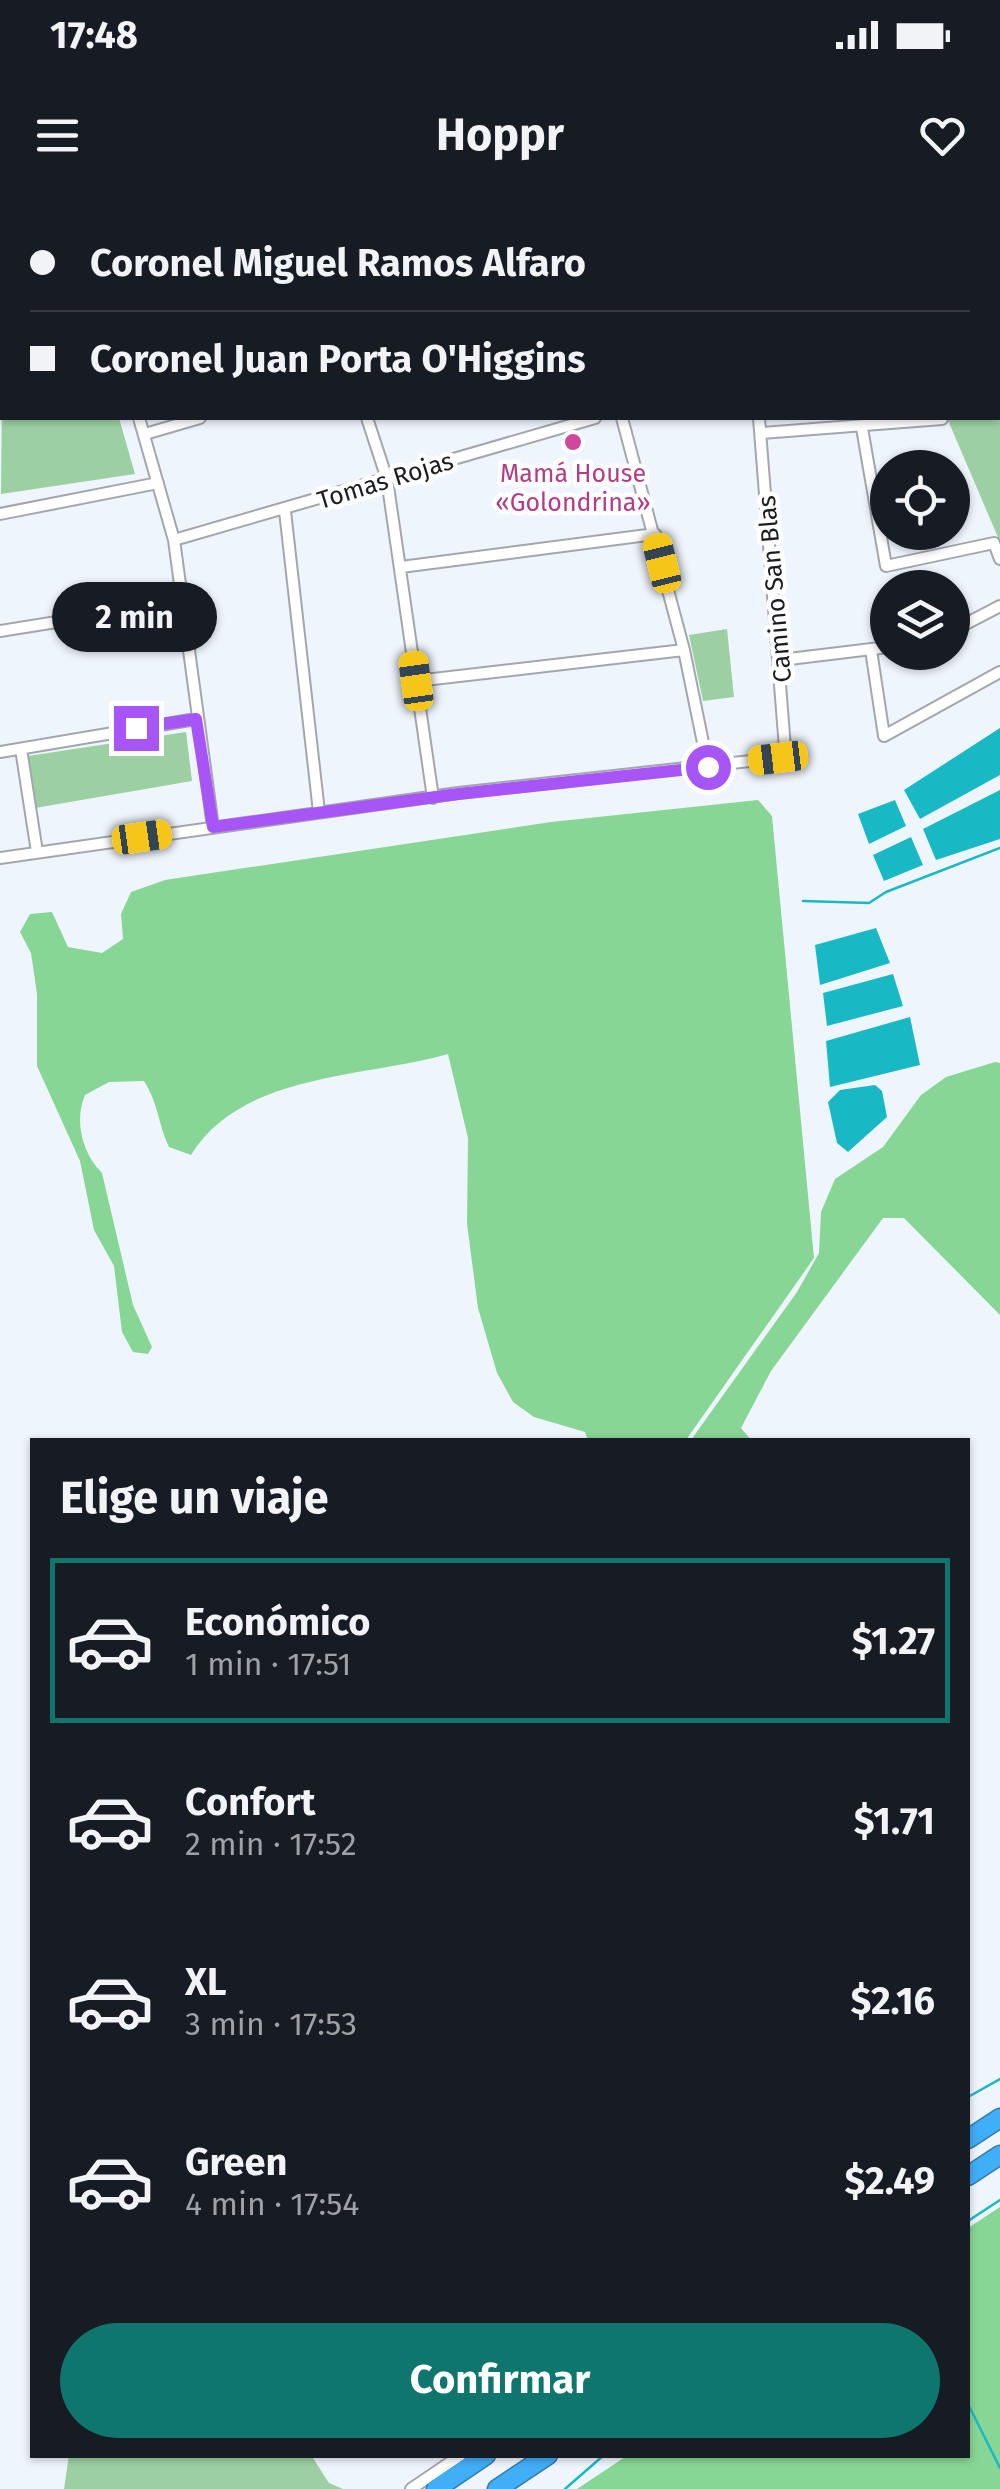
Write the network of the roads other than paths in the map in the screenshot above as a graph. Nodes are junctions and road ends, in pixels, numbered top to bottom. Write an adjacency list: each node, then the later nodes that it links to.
1 (140, 420): 10 (street)
2 (193, 420): 10 (street)
3 (368, 420): 11 (street)
4 (587, 420): 11 (street, Tomas Rojas)
5 (623, 420): 15 (street)
6 (759, 420): 9 (street, Camino San Blas)
7 (933, 420): 8 (street)
8 (862, 428): 9 (street); 17 (street)
9 (762, 432): 25 (street, Camino San Blas)
10 (144, 434): 12 (street)
11 (387, 479): 13 (street, Tomas Rojas); 18 (street)
12 (158, 483): 14 (street); 16 (street)
13 (285, 510): 16 (street, Tomas Rojas); 34 (street)
14 (0, 514)
15 (655, 534): 18 (street); 23 (street)
16 (174, 540): 19 (street)
17 (1000, 558)
18 (400, 567): 28 (street)
19 (181, 602): 22 (street); 29 (street)
20 (1000, 606): 21 (street)
21 (970, 622)
22 (0, 631)
23 (684, 650): 28 (street); 32 (street)
24 (870, 650): 25 (street)
25 (781, 660): 32 (street, Camino San Blas)
26 (874, 670): 27 (street)
27 (1000, 672)
28 (416, 681): 33 (street)
29 (196, 719): 30 (street); 35 (street)
30 (20, 749): 31 (street); 36 (street)
31 (0, 752)
32 (708, 767): 33 (street)
33 (433, 798): 34 (street)
34 (319, 812): 35 (street)
35 (213, 827): 36 (street)
36 (36, 852): 37 (street)
37 (0, 858)
38 (1000, 2118): 39 (highway)
39 (970, 2138)
40 (1000, 2155): 41 (highway)
41 (970, 2175)
42 (457, 2458): 45 (street)
43 (482, 2458): 46 (highway)
44 (544, 2458): 47 (highway)
45 (411, 2489)
46 (436, 2489)
47 (497, 2489)

